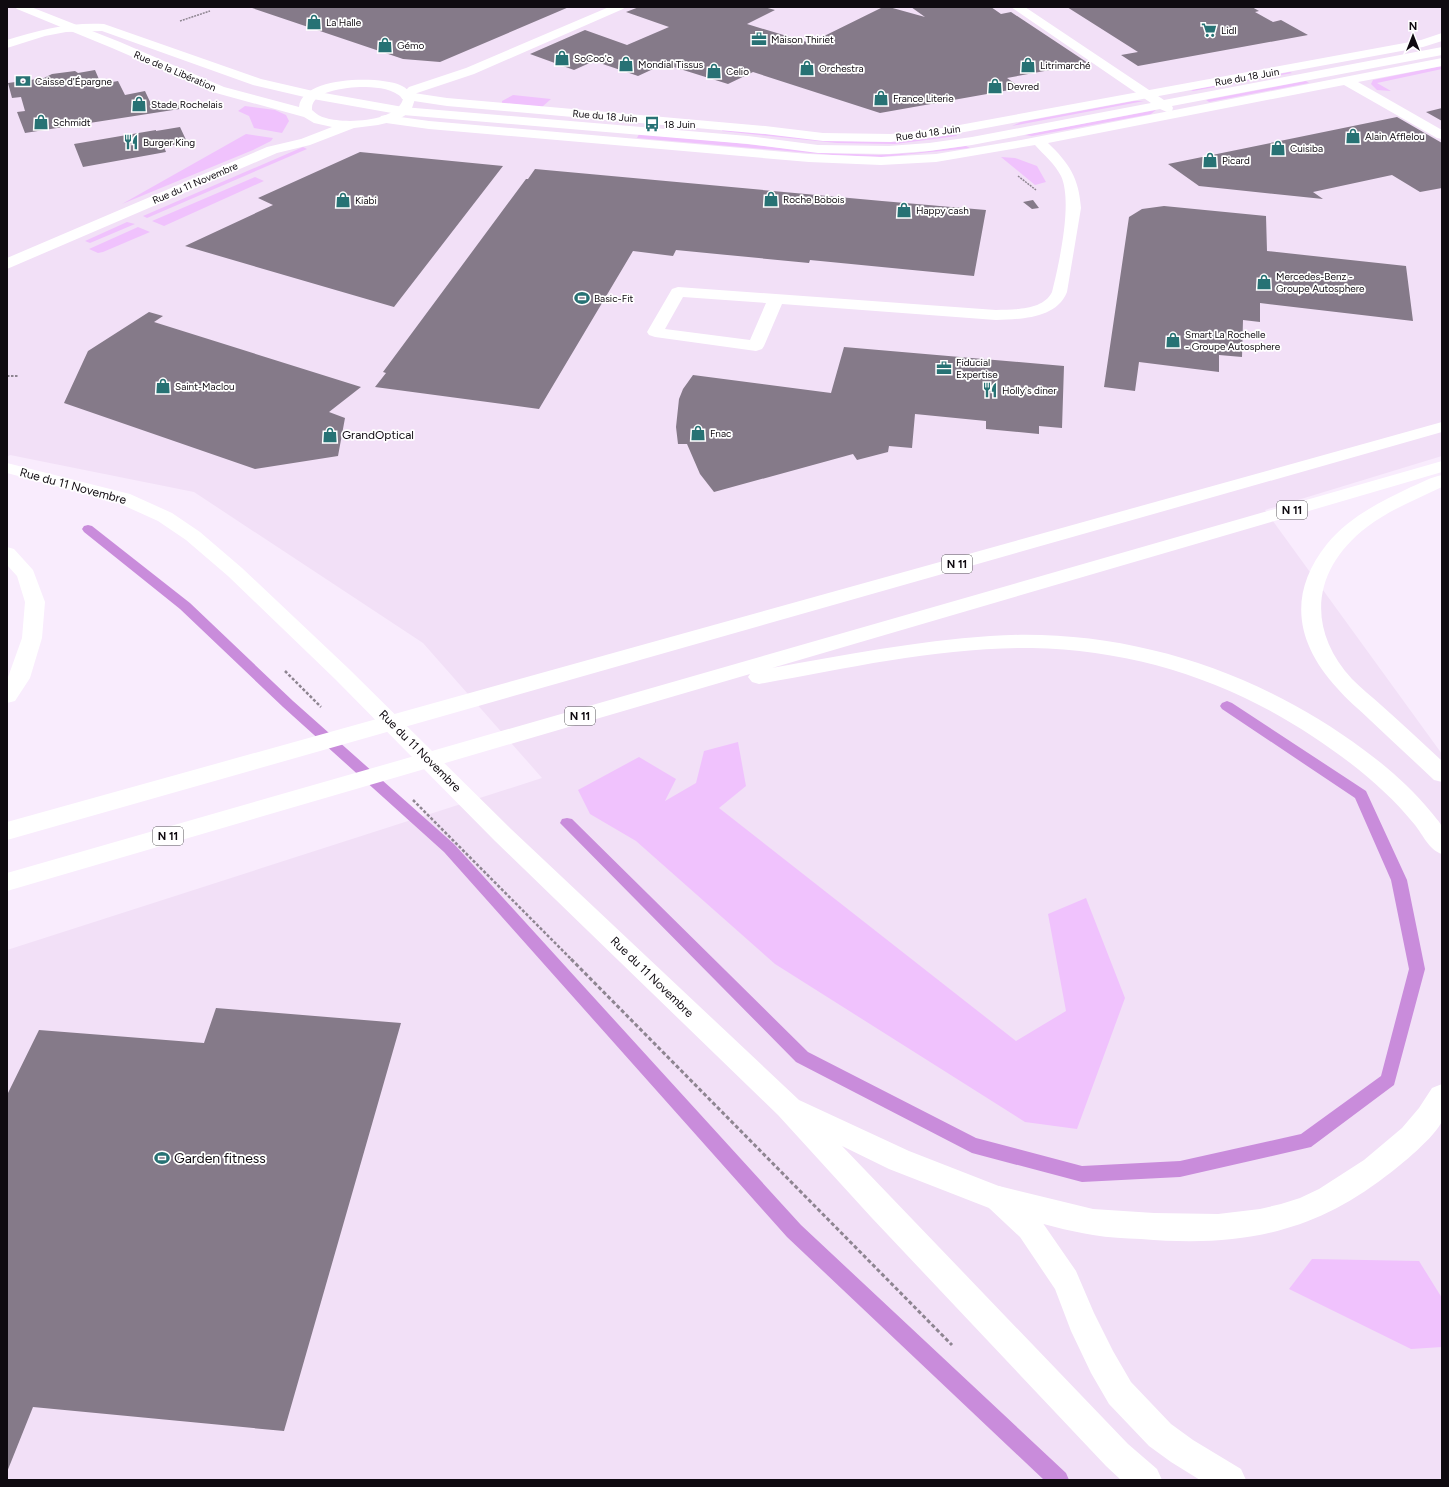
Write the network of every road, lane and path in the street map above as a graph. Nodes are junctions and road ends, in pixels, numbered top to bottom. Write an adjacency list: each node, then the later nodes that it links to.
1 (22, 7): 4 (main road, Rue de la Libération)
2 (619, 7): 13 (main road)
3 (1017, 7): 14 (main road)
4 (73, 27): 6 (main road, Rue de la Libération); 7 (main road); 15 (main road)
5 (1442, 38): 14 (main road, Rue du 18 Juin)
6 (102, 39): 8 (main road, Rue de la Libération); 17 (main road, Rue de la Libération)
7 (7, 44)
8 (29, 50)
9 (1442, 51): 18 (main road)
10 (1442, 62): 11 (main road, Rue du 18 Juin)
11 (1347, 81): 20 (main road, Rue du 18 Juin); 26 (main road)
12 (382, 84): 13 (main road); 15 (main road); 16 (main road, Rue du 18 Juin)
13 (428, 85): 16 (main road)
14 (1146, 93): 18 (main road); 23 (main road, Rue du 18 Juin)
15 (312, 96): 17 (main road, Rue de la Libération); 19 (main road); 21 (main road)
16 (407, 96): 19 (main road); 23 (main road, Rue du 18 Juin)
17 (249, 98): 21 (main road, Rue de la Libération)
18 (1162, 104): 20 (main road); 25 (main road)
19 (404, 111): 22 (main road); 25 (main road)
20 (1176, 113): 27 (main road, Rue du 18 Juin)
21 (310, 115): 24 (main road, Rue de la Libération); 29 (main road, Rue du 11 Novembre)
22 (386, 119): 24 (main road); 28 (main road, Rue du 18 Juin)
23 (991, 123): 25 (main road)
24 (351, 125): 29 (main road, Rue du 11 Novembre)
25 (1008, 134): 28 (main road)
26 (1442, 135)
27 (1038, 141): 28 (main road, Rue du 18 Juin); 31 (main road)
28 (1021, 144)
29 (272, 150): 30 (main road, Rue du 11 Novembre)
30 (7, 264)
31 (776, 299): 31 (main road)
32 (7, 376): 33 (path)
33 (18, 376)
34 (1442, 426): 45 (main road, N 11)
35 (1442, 466): 41 (main road, N 11)
36 (7, 468): 49 (main road, Rue du 11 Novembre)
37 (1442, 480): 43 (main road)
38 (7, 553): 40 (main road)
39 (284, 670): 42 (path)
40 (7, 696)
41 (651, 696): 46 (main road); 47 (main road, N 11)
42 (323, 709)
43 (1442, 774)
44 (407, 794): 51 (path)
45 (7, 831)
46 (1442, 845)
47 (7, 882)
48 (1442, 1096): 50 (main road)
49 (788, 1107): 50 (main road); 52 (main road)
50 (999, 1199): 53 (main road)
51 (956, 1349)
52 (1146, 1480)
53 (1230, 1480)

